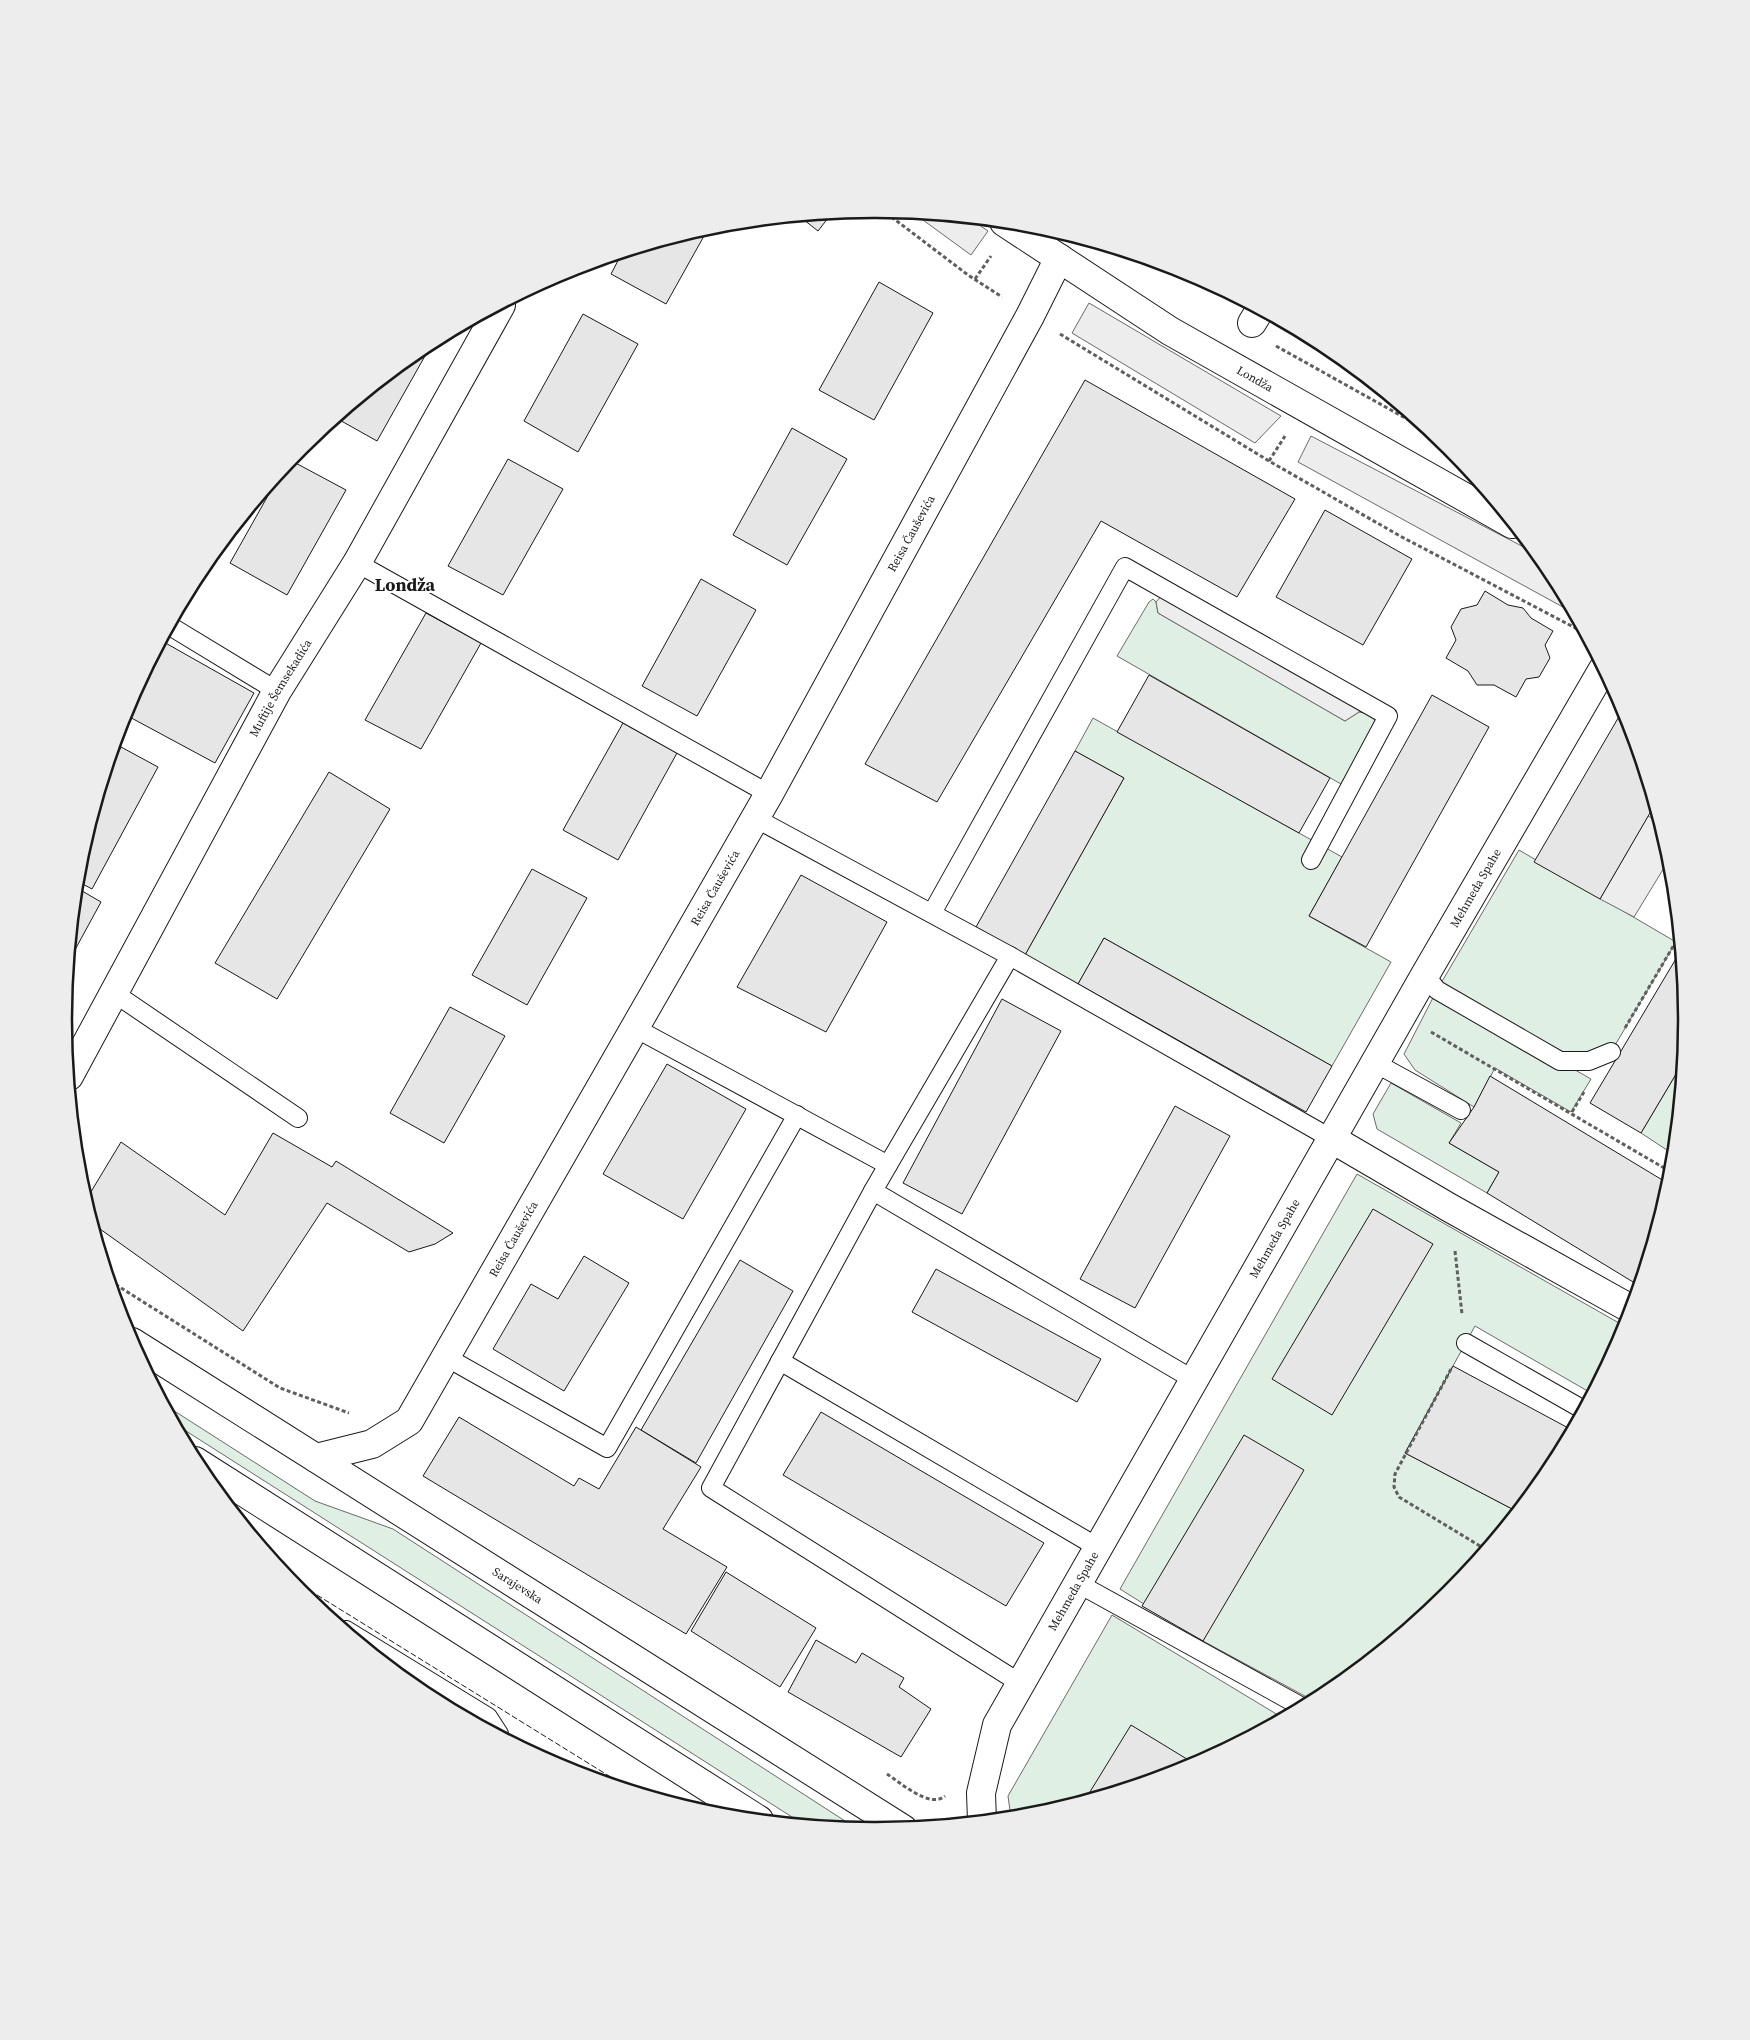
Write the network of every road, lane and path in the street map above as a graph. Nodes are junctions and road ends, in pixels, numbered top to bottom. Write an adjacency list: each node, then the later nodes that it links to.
1 (893, 218): 5 (path)
2 (1017, 230): 3 (street, Londža)
3 (1059, 258): 5 (street, Reisa Čauševića); 8 (street, Londža)
4 (497, 313): 9 (street, Muftije Šemsekadića)
5 (1030, 316): 10 (path); 14 (street, Reisa Čauševića)
6 (1322, 373): 7 (path)
7 (1406, 419)
8 (1501, 518)
9 (357, 563): 13 (street, Muftije Šemsekadića); 14 (lane)
10 (1575, 628)
11 (175, 629): 13 (lane)
12 (1599, 675): 19 (street, Mehmeda Spahe)
13 (277, 691): 20 (street, Muftije Šemsekadića)
14 (769, 794): 15 (street, Reisa Čauševića)
15 (755, 818): 17 (lane); 21 (street, Reisa Čauševića)
16 (1311, 860): 17 (lane)
17 (932, 913): 18 (lane)
18 (1010, 956): 29 (lane); 30 (lane)
19 (1425, 975): 23 (lane); 24 (street, Mehmeda Spahe)
20 (114, 992): 25 (street, Muftije Šemsekadića); 28 (lane)
21 (635, 1028): 27 (lane); 38 (street, Reisa Čauševića)
22 (1428, 1030): 31 (path)
23 (1611, 1052)
24 (1375, 1063): 26 (lane); 29 (street, Mehmeda Spahe)
25 (74, 1067)
26 (1461, 1110)
27 (796, 1115): 30 (lane); 38 (lane)
28 (298, 1118)
29 (1332, 1139): 33 (street); 40 (street, Mehmeda Spahe)
30 (888, 1165): 32 (lane)
31 (1664, 1168)
32 (873, 1191): 39 (lane); 40 (lane)
33 (1450, 1208): 35 (street); 36 (path)
34 (118, 1286): 42 (path)
35 (1624, 1305)
36 (1466, 1343): 41 (lane); 45 (path)
37 (144, 1349): 43 (street, Sarajevska)
38 (446, 1358): 42 (street, Reisa Čauševića)
39 (780, 1361): 46 (lane); 49 (lane)
40 (1194, 1380): 46 (street, Mehmeda Spahe)
41 (1578, 1407)
42 (386, 1436): 43 (street, Reisa Čauševića)
43 (316, 1458): 56 (street, Sarajevska)
44 (212, 1472): 54 (street)
45 (1480, 1547)
46 (1099, 1548): 47 (street, Mehmeda Spahe)
47 (1079, 1584): 49 (street, Mehmeda Spahe); 50 (lane)
48 (375, 1648): 51 (lane)
49 (1023, 1684): 55 (street, Mehmeda Spahe)
50 (1294, 1704)
51 (494, 1726)
52 (878, 1769): 53 (path)
53 (948, 1794)
54 (746, 1812)
55 (982, 1816)
56 (892, 1822)

